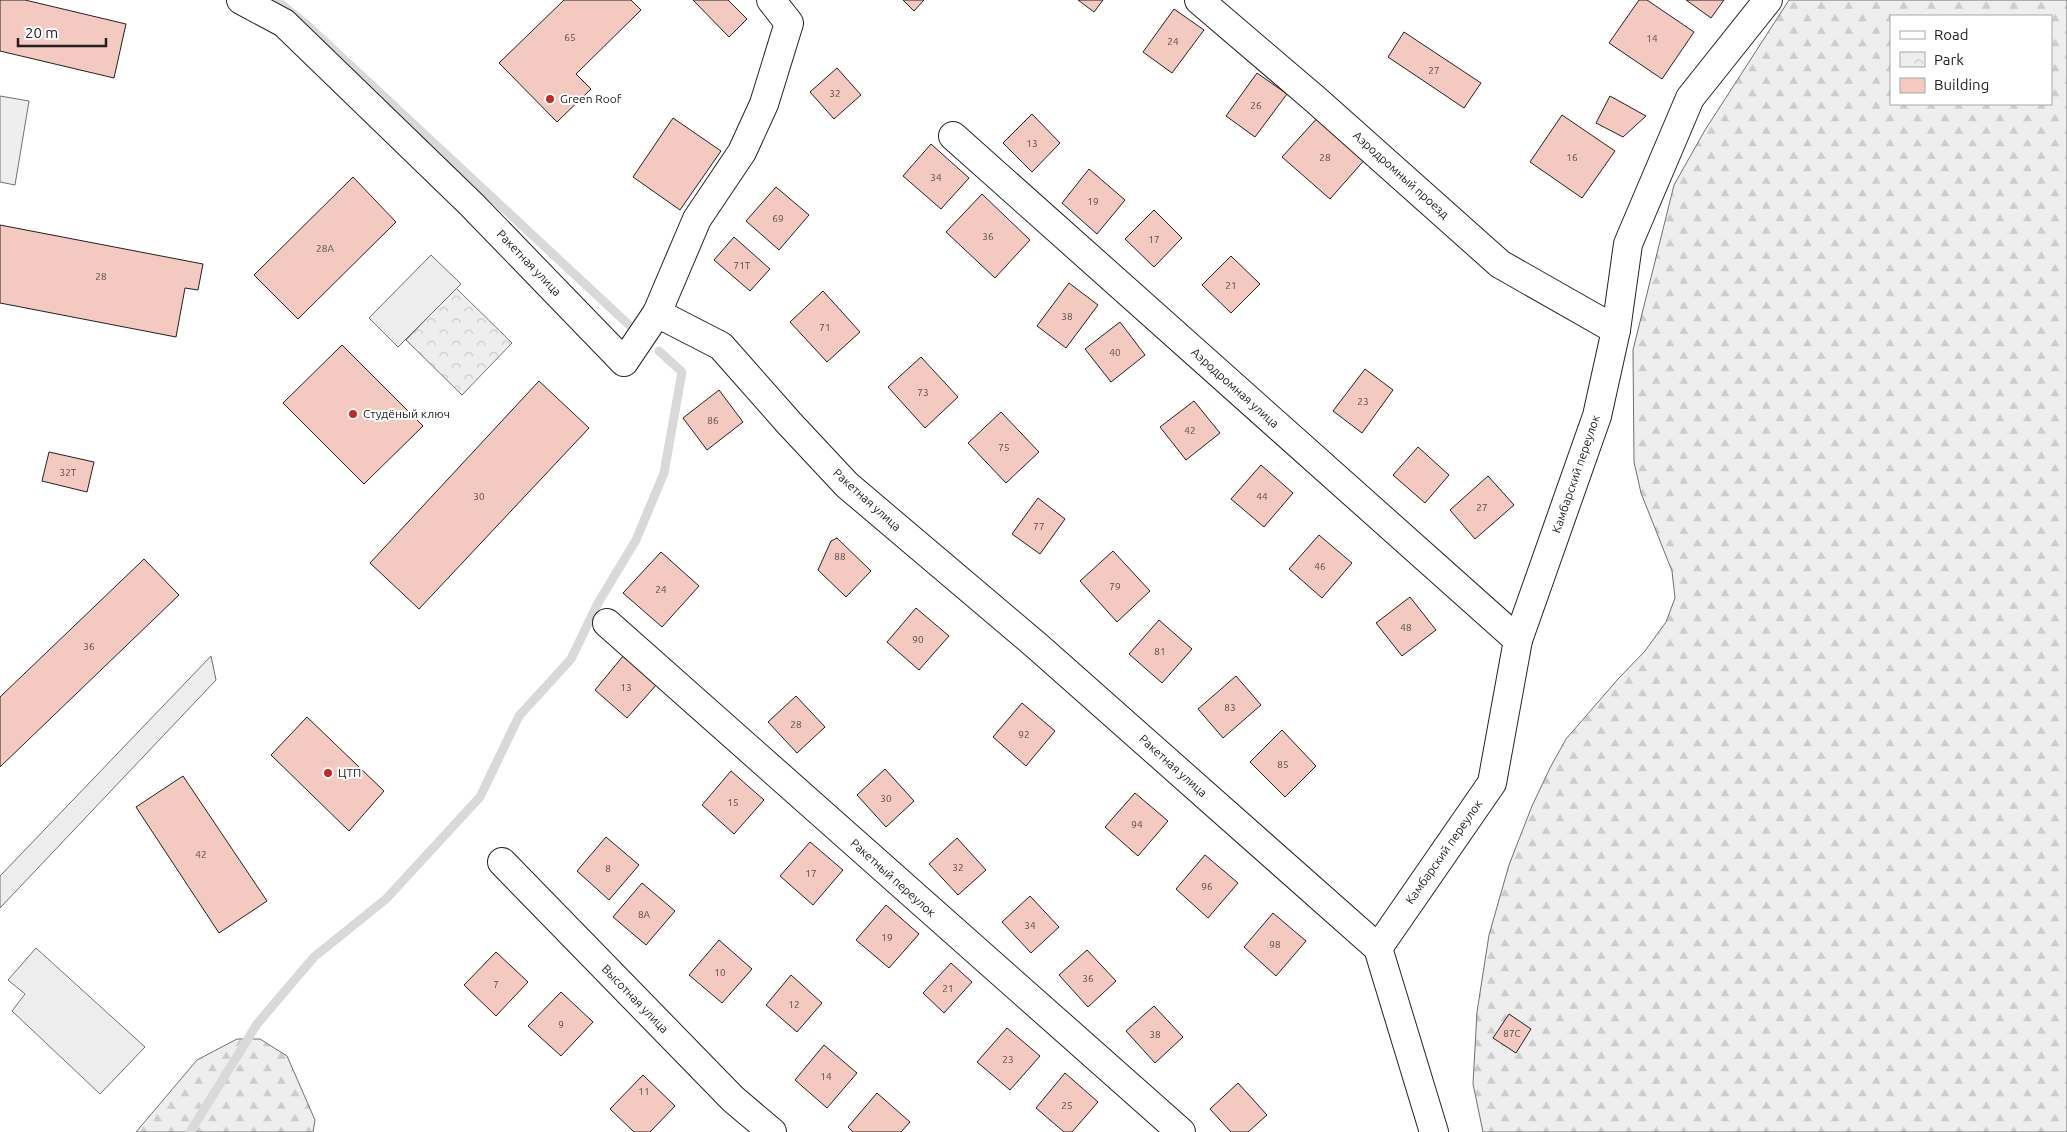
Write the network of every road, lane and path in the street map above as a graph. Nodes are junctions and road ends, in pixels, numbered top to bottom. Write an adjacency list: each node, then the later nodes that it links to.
1 (240, 0): 6 (street, Ракетная улица)
2 (771, 0): 6 (street)
3 (1199, 0): 7 (street, Аэродромный проезд)
4 (1768, 0): 7 (street, Камбарский переулок)
5 (953, 136): 9 (street, Аэродромная улица)
6 (658, 313): 11 (street, Ракетная улица)
7 (1616, 330): 9 (street, Камбарский переулок)
8 (607, 623): 13 (street, Ракетный переулок)
9 (1518, 640): 11 (street, Камбарский переулок)
10 (502, 862): 12 (street, Высотная улица)
11 (1378, 948): 14 (street)
12 (772, 1132)
13 (1181, 1132)
14 (1434, 1132)

